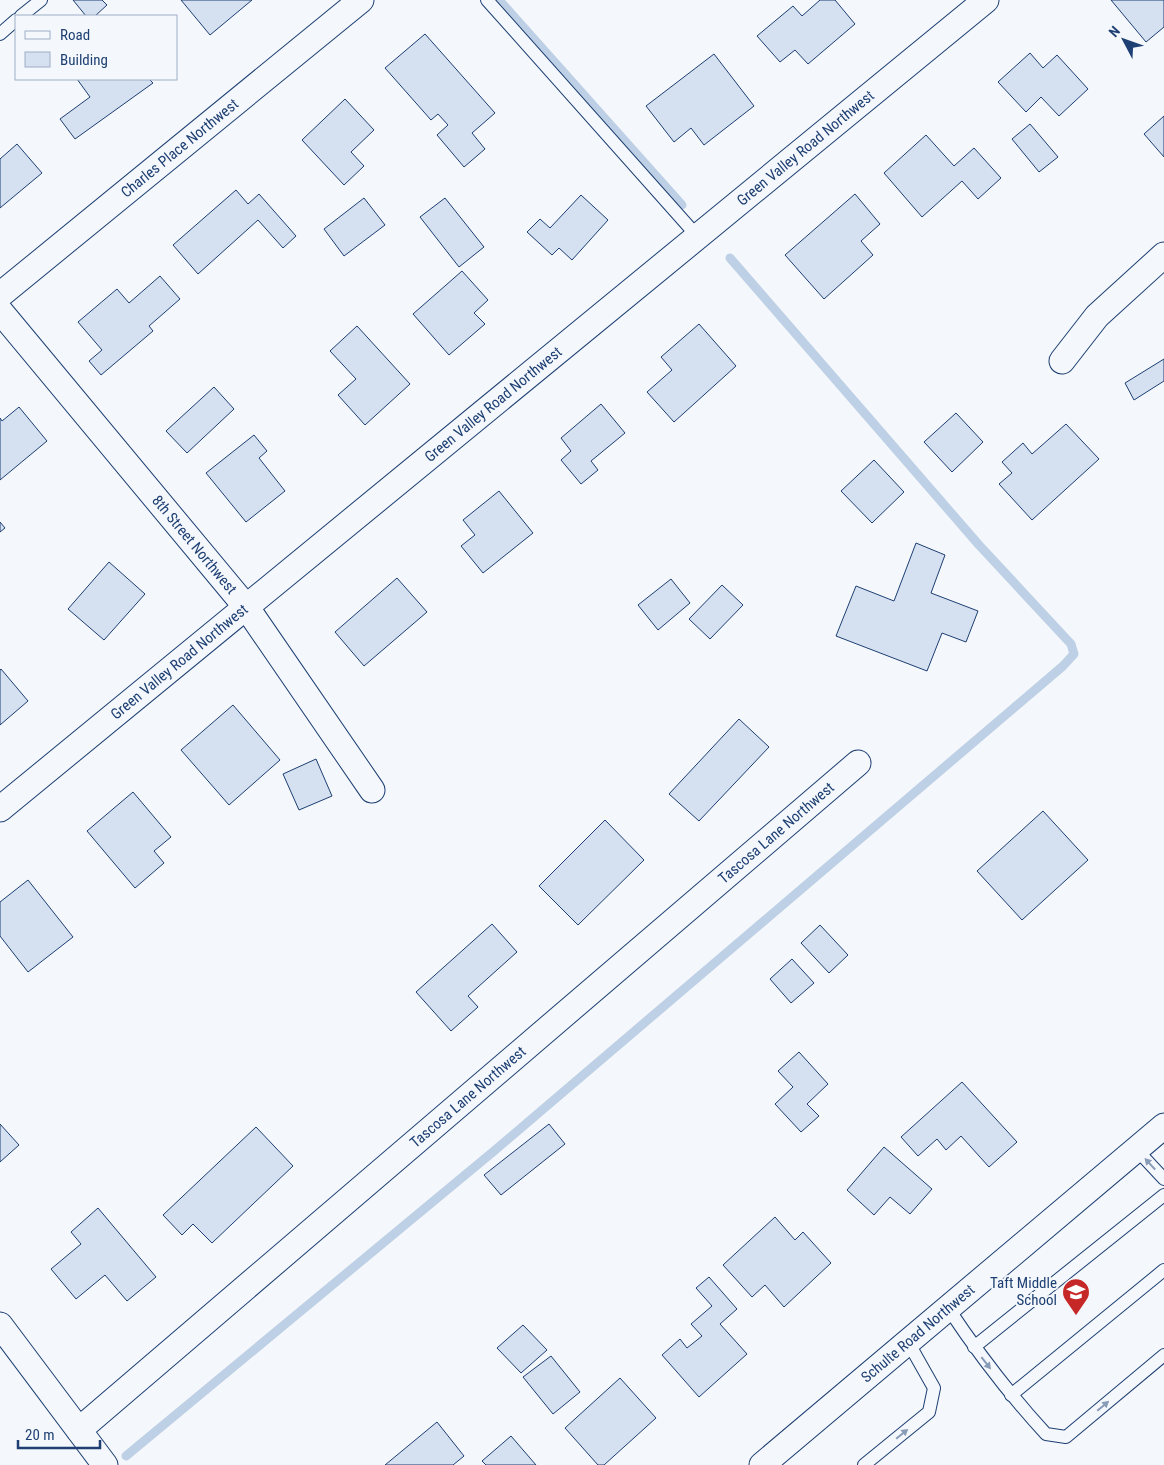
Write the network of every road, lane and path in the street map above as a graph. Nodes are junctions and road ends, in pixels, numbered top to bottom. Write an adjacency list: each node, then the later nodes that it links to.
1 (41, 0): 5 (lane)
2 (361, 0): 10 (street, Charles Place Northwest)
3 (487, 0): 8 (lane)
4 (986, 0): 8 (street, Green Valley Road Northwest)
5 (22, 15)
6 (15, 21): 7 (lane)
7 (0, 34)
8 (698, 237): 13 (street, Green Valley Road Northwest)
9 (1164, 256): 12 (street)
10 (0, 295)
11 (0, 310): 13 (street, 8th Street Northwest)
12 (1062, 361)
13 (247, 608): 15 (street, 8th Street Northwest); 16 (street, Green Valley Road Northwest)
14 (858, 763): 28 (street, Tascosa Lane Northwest)
15 (372, 790)
16 (0, 809)
17 (1164, 1126): 18 (street, Schulte Road Northwest)
18 (1136, 1149): 19 (lane, one-way to 18); 22 (street, Schulte Road Northwest)
19 (1164, 1179)
20 (1164, 1195): 25 (lane)
21 (1164, 1270): 27 (lane)
22 (948, 1308): 24 (street, Schulte Road Northwest); 25 (lane)
23 (0, 1325): 28 (street)
24 (908, 1342): 30 (street, Schulte Road Northwest); 31 (lane, one-way to 24)
25 (974, 1347): 27 (lane, one-way to 27)
26 (1164, 1355): 27 (lane, one-way to 26)
27 (1011, 1395)
28 (79, 1430): 29 (street)
29 (105, 1465)
30 (762, 1465)
31 (864, 1465)

